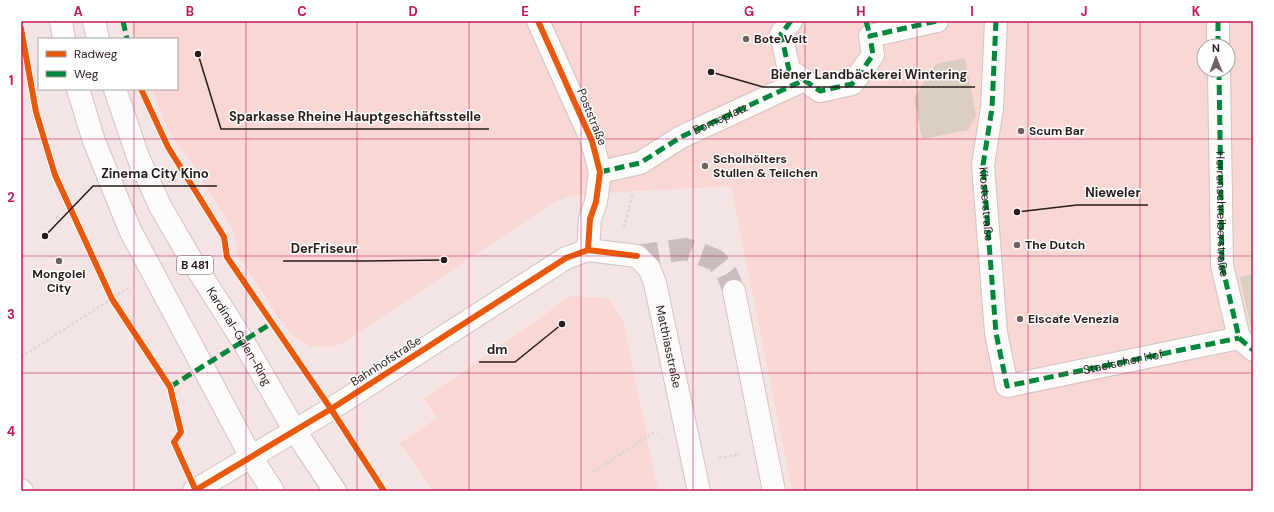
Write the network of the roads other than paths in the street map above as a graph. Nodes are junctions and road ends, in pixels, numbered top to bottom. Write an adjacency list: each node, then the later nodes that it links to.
1 (61, 21): 9 (street)
2 (94, 21): 10 (street)
3 (538, 21): 16 (street, Poststraße)
4 (791, 21): 13 (street)
5 (937, 21): 8 (street)
6 (996, 21): 20 (street, Klosterstraße)
7 (1218, 21): 11 (street)
8 (868, 28): 13 (street)
9 (64, 38)
10 (98, 38)
11 (1218, 38)
12 (1218, 78): 19 (street, Herrenschreiberstraße)
13 (804, 80): 16 (street, Borneplatz)
14 (78, 90): 22 (street)
15 (115, 90): 21 (street, Kardinal-Galen-Ring / B 481)
16 (600, 172): 17 (street, Poststraße)
17 (588, 250): 21 (street, Bahnhofstraße); 26 (street, Matthiasstraße)
18 (734, 291): 27 (street)
19 (1246, 344): 20 (street, Staelscher Hof)
20 (1007, 386)
21 (295, 431): 22 (street, Bahnhofstraße); 25 (street, Kardinal-Galen-Ring / B 481)
22 (252, 456): 23 (street, Bahnhofstraße); 24 (street)
23 (194, 491)
24 (273, 491)
25 (335, 491)
26 (698, 491)
27 (774, 491)

